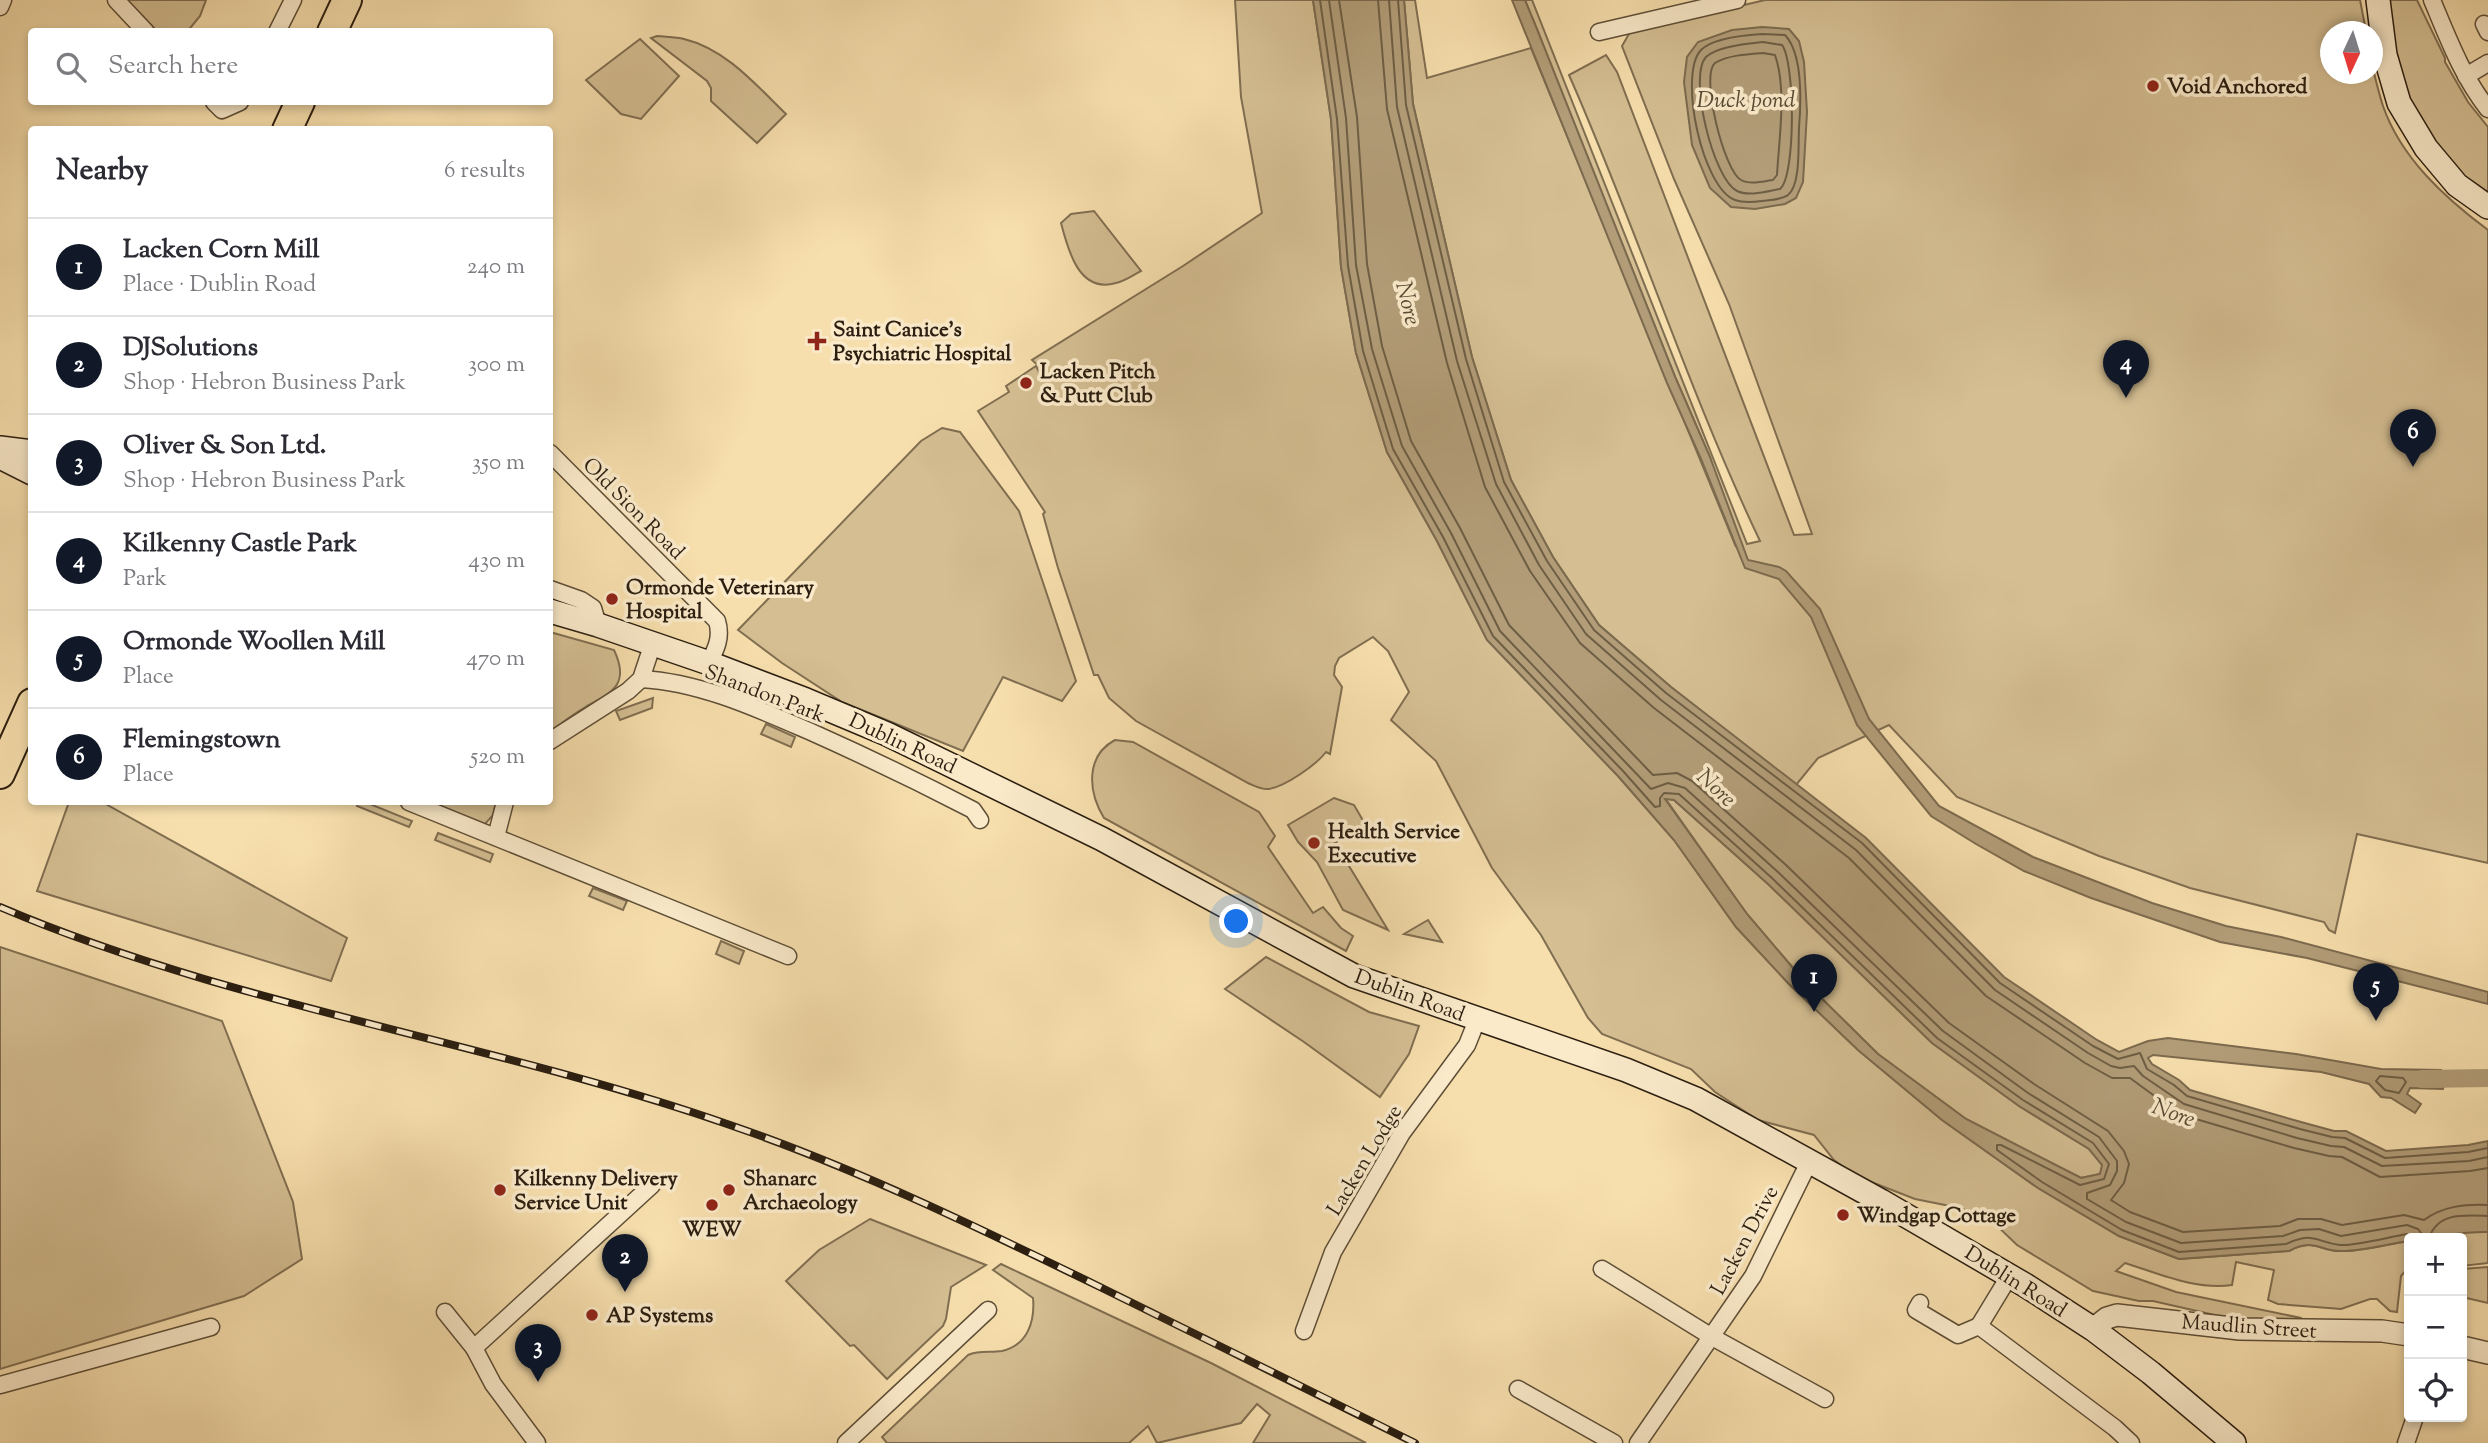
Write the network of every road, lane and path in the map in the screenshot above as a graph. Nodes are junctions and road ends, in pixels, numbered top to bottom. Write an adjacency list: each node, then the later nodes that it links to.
1 (4, 0): 8 (street)
2 (116, 0): 9 (street)
3 (293, 0): 10 (street)
4 (347, 0): 11 (highway)
5 (1737, 0): 12 (street)
6 (2378, 0): 18 (main road)
7 (2432, 0): 14 (street)
8 (0, 7)
9 (142, 28)
10 (278, 28)
11 (334, 28)
12 (1599, 32)
13 (2488, 63): 14 (street)
14 (2466, 76): 16 (street)
15 (299, 105): 17 (highway)
16 (2488, 109)
17 (289, 126)
18 (2488, 208)
19 (28, 453): 21 (main road)
20 (553, 456): 27 (street, Old Sion Road)
21 (2, 460): 22 (main road)
22 (28, 471)
23 (553, 590): 25 (street)
24 (553, 612): 25 (main road, Dublin Road)
25 (598, 625): 26 (main road, Dublin Road)
26 (653, 643): 27 (main road, Dublin Road); 28 (street)
27 (709, 663): 37 (main road, Dublin Road)
28 (640, 679): 30 (street); 34 (street, Shandon Park)
29 (28, 712): 31 (highway)
30 (553, 739)
31 (0, 775)
32 (416, 805): 35 (street)
33 (504, 805): 35 (street)
34 (980, 820)
35 (496, 838): 36 (street)
36 (788, 957)
37 (1477, 1020): 38 (main road, Dublin Road); 48 (street, Lacken Lodge)
38 (1809, 1162): 41 (main road, Dublin Road); 50 (street, Lacken Drive)
39 (652, 1185): 51 (street)
40 (1602, 1269): 50 (street)
41 (2010, 1275): 45 (street); 47 (main road, Dublin Road)
42 (1920, 1303): 45 (street)
43 (988, 1310): 59 (street)
44 (445, 1312): 51 (street)
45 (1979, 1326): 62 (street)
46 (211, 1327): 54 (street)
47 (2093, 1329): 49 (street, Maudlin Street); 63 (main road, Dublin Road)
48 (1304, 1331)
49 (2404, 1334)
50 (1712, 1337): 56 (street); 61 (street, Lacken Drive)
51 (474, 1348): 58 (street)
52 (2467, 1348): 53 (street)
53 (2488, 1353)
54 (0, 1385)
55 (1518, 1389): 60 (street)
56 (1825, 1399)
57 (2413, 1422): 64 (street)
58 (537, 1443)
59 (846, 1443)
60 (1614, 1443)
61 (1638, 1443)
62 (2131, 1443)
63 (2234, 1443)
64 (2406, 1443)

